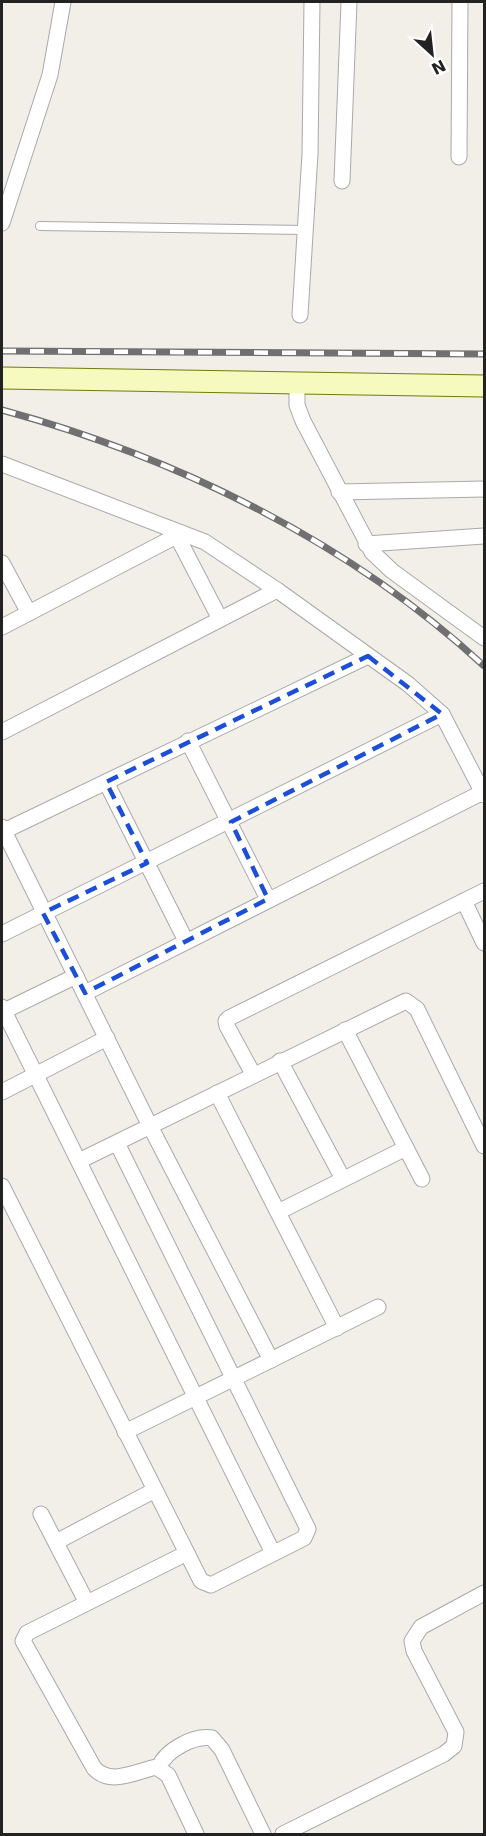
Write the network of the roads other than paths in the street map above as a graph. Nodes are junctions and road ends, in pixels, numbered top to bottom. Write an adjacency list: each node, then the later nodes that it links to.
1 (63, 2): 7 (street)
2 (312, 2): 9 (street)
3 (349, 2): 6 (street)
4 (460, 2): 5 (street)
5 (459, 157)
6 (342, 181)
7 (2, 223)
8 (40, 226): 9 (lane)
9 (305, 230): 10 (street)
10 (300, 315)
11 (2, 378): 12 (street)
12 (297, 383): 13 (street); 16 (street)
13 (484, 386)
14 (2, 464): 17 (street)
15 (484, 489): 16 (street)
16 (339, 492): 19 (street)
17 (180, 535): 21 (street); 22 (street); 23 (street)
18 (484, 536): 19 (street)
19 (366, 544): 25 (street)
20 (2, 563): 22 (street)
21 (277, 590): 23 (street); 26 (street)
22 (28, 613): 24 (street)
23 (220, 619): 28 (street)
24 (2, 627)
25 (484, 638)
26 (368, 656): 27 (street); 29 (street)
27 (442, 714): 31 (street); 32 (street)
28 (2, 732)
29 (188, 741): 30 (street); 32 (street)
30 (106, 782): 33 (street); 34 (street)
31 (484, 793): 36 (street)
32 (231, 822): 34 (street); 36 (street)
33 (3, 829): 38 (street)
34 (147, 863): 38 (street); 40 (street)
35 (484, 891): 37 (street)
36 (268, 899): 40 (street)
37 (464, 901): 41 (street); 48 (street)
38 (44, 913): 39 (street); 42 (street)
39 (2, 934)
40 (186, 941): 43 (street)
41 (484, 943)
42 (76, 976): 43 (street); 44 (street)
43 (85, 993): 46 (street)
44 (2, 1010): 49 (street)
45 (345, 1030): 47 (street); 53 (street); 55 (street)
46 (107, 1038): 49 (street); 52 (street)
47 (280, 1061): 48 (street); 57 (street)
48 (253, 1074): 51 (street)
49 (35, 1075): 50 (street); 56 (street)
50 (2, 1092)
51 (217, 1093): 52 (street); 60 (street)
52 (150, 1126): 54 (street); 63 (street)
53 (483, 1140)
54 (117, 1143): 56 (street); 64 (street)
55 (406, 1148): 57 (street); 58 (street)
56 (79, 1161): 65 (street)
57 (343, 1179): 60 (street)
58 (422, 1179)
59 (2, 1186): 66 (street)
60 (278, 1212): 62 (street)
61 (378, 1307): 62 (street)
62 (337, 1328): 63 (street)
63 (271, 1360): 64 (street)
64 (231, 1378): 65 (street); 71 (street)
65 (195, 1395): 66 (street); 71 (street)
66 (125, 1432): 67 (street)
67 (155, 1490): 69 (street); 70 (street)
68 (41, 1514): 69 (street)
69 (56, 1542): 73 (street)
70 (187, 1553): 71 (street); 73 (street)
71 (273, 1553)
72 (484, 1593): 77 (street)
73 (86, 1601): 74 (street)
74 (159, 1767): 75 (street); 76 (street)
75 (196, 1834)
76 (263, 1834)
77 (283, 1834)

